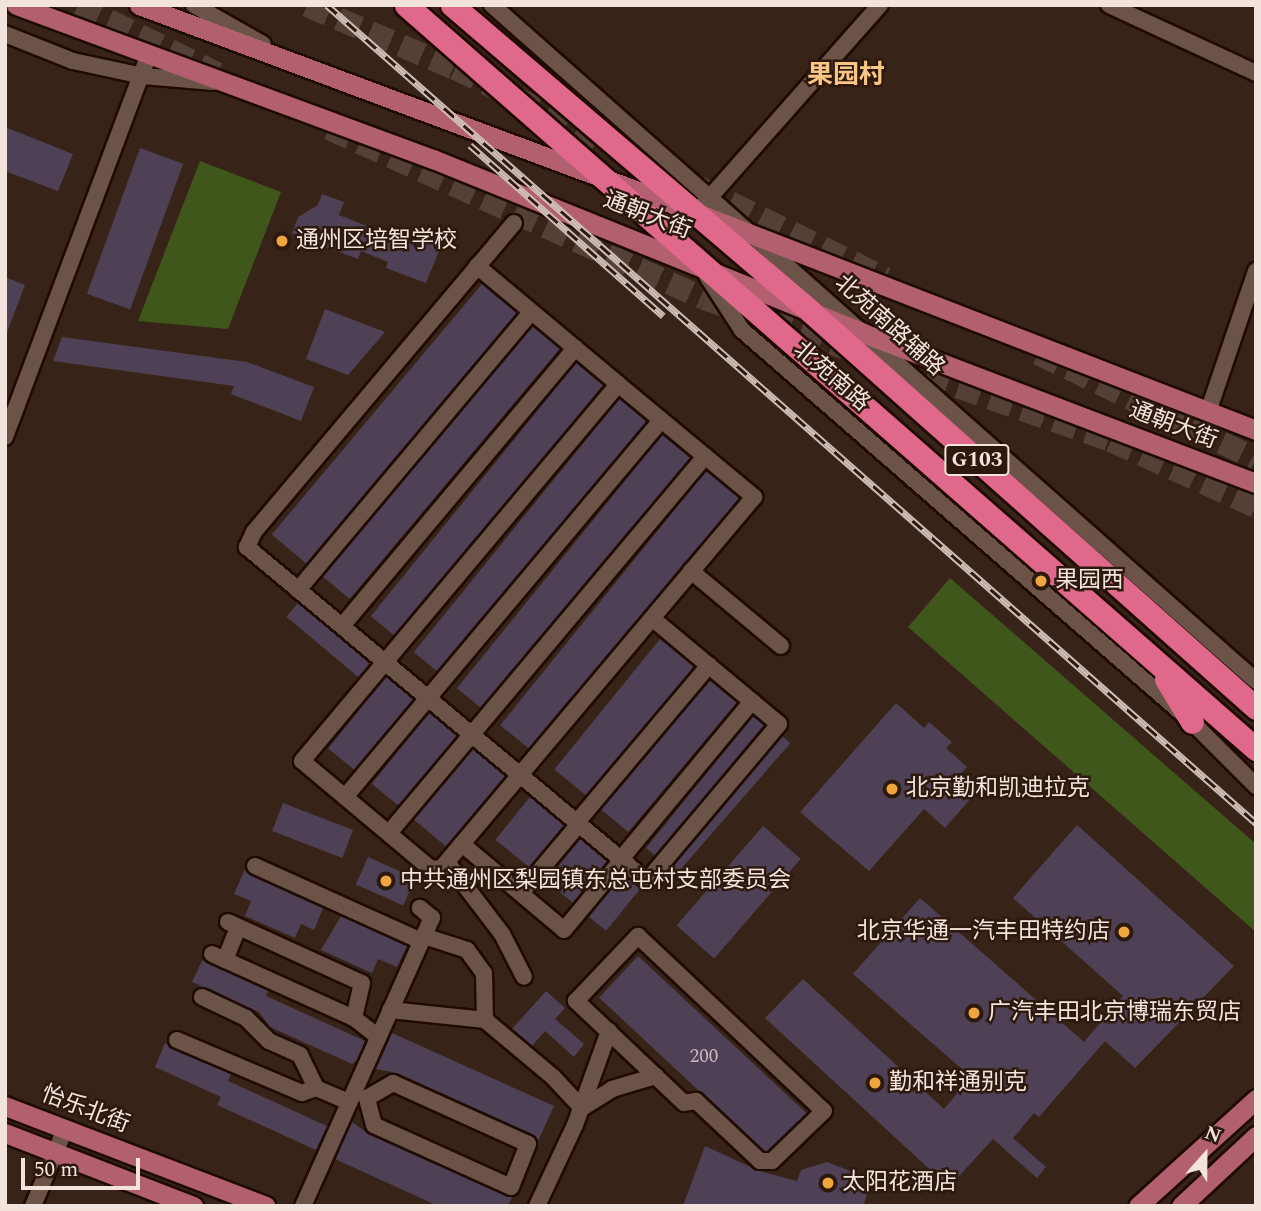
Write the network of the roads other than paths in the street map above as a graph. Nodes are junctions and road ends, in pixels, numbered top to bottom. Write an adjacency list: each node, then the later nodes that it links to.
1 (16, 5): 11 (main road, 通朝大街)
2 (139, 5): 10 (main road, 通朝大街)
3 (194, 5): 10 (street)
4 (406, 5): 13 (highway, 北苑南路 / G103)
5 (452, 5): 14 (highway, 北苑南路 / G103)
6 (492, 5): 14 (street)
7 (880, 5): 14 (street)
8 (1109, 5): 12 (street)
9 (5, 34): 11 (street)
10 (301, 66): 13 (main road, 通朝大街)
11 (146, 67): 17 (main road, 通朝大街); 28 (street)
12 (1256, 73)
13 (611, 183): 14 (main road, 通朝大街); 17 (highway, 北苑南路 / G103)
14 (703, 205): 16 (main road, 通朝大街); 21 (highway, 北苑南路 / G103)
15 (514, 223): 18 (street)
16 (753, 235): 22 (street, 北苑南路辅路); 25 (main road, 通朝大街)
17 (698, 262): 21 (main road, 通朝大街); 36 (highway, 北苑南路 / G103); 43 (street)
18 (477, 266): 20 (street); 32 (street)
19 (1256, 271): 25 (street)
20 (531, 312): 23 (street); 32 (street)
21 (811, 312): 22 (main road, 通朝大街); 42 (highway, 北苑南路 / G103)
22 (863, 333): 30 (main road, 通朝大街); 39 (street, 北苑南路辅路)
23 (575, 348): 24 (street); 34 (street)
24 (618, 384): 26 (street); 37 (street)
25 (1208, 412): 27 (main road, 通朝大街)
26 (662, 420): 29 (street); 40 (street)
27 (1256, 430)
28 (5, 437)
29 (705, 456): 31 (street); 44 (street)
30 (1256, 484)
31 (691, 571): 33 (street); 35 (street)
32 (298, 590): 34 (street)
33 (652, 618): 38 (street); 46 (street)
34 (342, 626): 37 (street)
35 (781, 646)
36 (1154, 658): 43 (highway); 45 (highway, 北苑南路 / G103)
37 (385, 662): 40 (street); 48 (street)
38 (709, 665): 41 (street); 49 (street)
39 (1256, 681)
40 (428, 698): 44 (street); 48 (street)
41 (752, 701): 52 (street); 52 (street)
42 (1256, 708)
43 (1192, 722): 47 (street)
44 (471, 734): 46 (street); 50 (street)
45 (1256, 749)
46 (520, 775): 49 (street); 51 (street)
47 (1256, 786)
48 (345, 797): 50 (street)
49 (578, 823): 52 (street); 55 (street)
50 (388, 833): 53 (street)
51 (462, 845): 53 (street); 55 (street)
52 (622, 859): 55 (street)
53 (447, 862): 58 (street)
54 (255, 866): 57 (street)
55 (521, 894)
56 (420, 908): 57 (street)
57 (423, 938): 60 (street); 62 (street)
58 (524, 977)
59 (202, 998): 67 (street)
60 (390, 1010): 62 (street); 64 (street)
61 (354, 1018): 61 (street); 64 (street)
62 (485, 1020): 71 (street)
63 (609, 1031): 66 (street); 66 (street); 71 (street)
64 (378, 1037): 68 (street)
65 (177, 1040): 67 (street)
66 (656, 1076): 71 (street)
67 (316, 1088): 68 (street)
68 (356, 1097): 68 (street); 79 (street)
69 (1256, 1099): 81 (main road)
70 (5, 1106): 72 (main road, 怡乐北街)
71 (582, 1108): 80 (street)
72 (65, 1129): 75 (street); 78 (main road, 怡乐北街)
73 (5, 1133): 75 (main road)
74 (1256, 1136): 82 (main road)
75 (56, 1153): 76 (street); 77 (main road)
76 (33, 1206)
77 (193, 1206)
78 (265, 1206)
79 (303, 1206)
80 (537, 1206)
81 (1138, 1206)
82 (1181, 1206)

